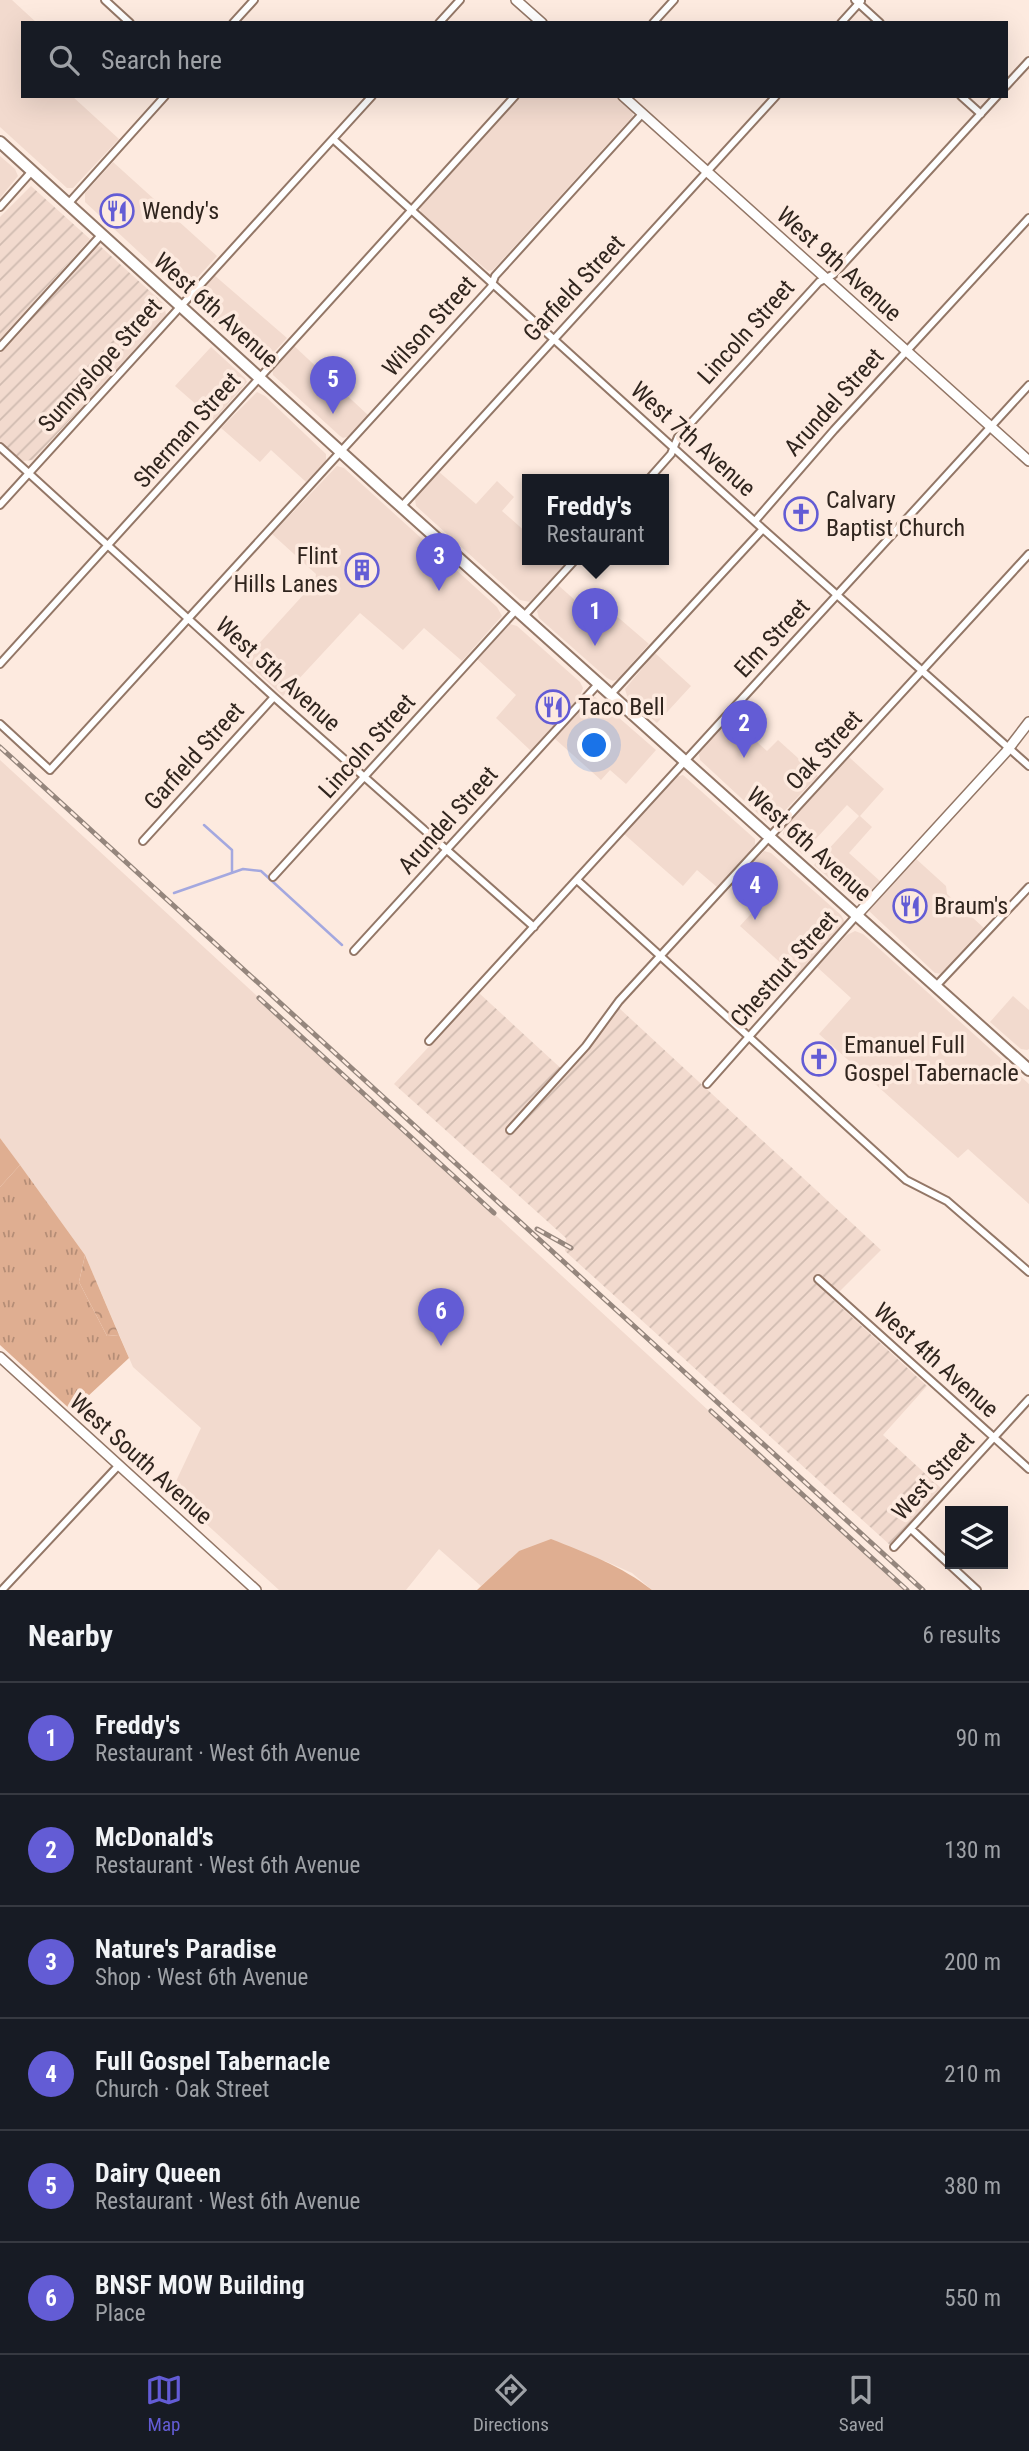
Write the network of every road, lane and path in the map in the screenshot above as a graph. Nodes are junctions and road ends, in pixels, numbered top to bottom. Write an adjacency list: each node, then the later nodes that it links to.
1 (105, 0): 7 (street)
2 (254, 0): 8 (street)
3 (460, 0): 9 (street)
4 (516, 0): 10 (street)
5 (674, 0): 11 (street)
6 (858, 1): 12 (street); 13 (street)
7 (128, 21)
8 (235, 21)
9 (441, 21)
10 (540, 21)
11 (655, 21)
12 (843, 21)
13 (878, 21)
14 (1029, 61): 15 (street)
15 (1008, 84)
16 (163, 98): 29 (street)
17 (370, 98): 25 (street, Sunnyslope Street)
18 (513, 98): 31 (street, Sherman Street)
19 (625, 98): 23 (street, West 9th Avenue)
20 (774, 98): 28 (street, Garfield Street)
21 (963, 98): 24 (street)
22 (995, 98): 24 (street, Lincoln Street)
23 (642, 114): 28 (street, West 9th Avenue); 35 (street, Wilson Street)
24 (981, 114): 34 (street, Lincoln Street)
25 (333, 139): 31 (street, West 7th Avenue); 36 (street, Sunnyslope Street)
26 (0, 142): 27 (main road, West 6th Avenue)
27 (32, 171): 29 (main road, West 6th Avenue); 30 (street)
28 (708, 172): 34 (street, West 9th Avenue); 38 (street, Garfield Street)
29 (68, 204): 33 (main road, West 6th Avenue)
30 (0, 207)
31 (411, 210): 35 (street, West 7th Avenue); 42 (street, Sherman Street)
32 (1029, 218): 41 (street, Arundel Street)
33 (102, 234): 36 (main road, West 6th Avenue); 39 (street)
34 (826, 279): 41 (street, West 9th Avenue); 46 (street, Lincoln Street)
35 (493, 283): 38 (street, West 7th Avenue); 47 (street, Wilson Street)
36 (179, 306): 42 (main road, West 6th Avenue); 49 (street, Sunnyslope Street)
37 (0, 335): 39 (street)
38 (554, 338): 46 (street, West 7th Avenue); 52 (street, Garfield Street)
39 (6, 340): 40 (street)
40 (0, 347)
41 (907, 351): 44 (street, West 9th Avenue); 53 (street, Arundel Street)
42 (259, 378): 47 (main road, West 6th Avenue); 55 (street, Sherman Street)
43 (1029, 385): 44 (street, Elm Street)
44 (991, 427): 48 (street, West 9th Avenue); 58 (street, Elm Street)
45 (0, 447): 49 (street, West 5th Avenue)
46 (674, 448): 50 (street, Lincoln Street); 53 (street, West 7th Avenue)
47 (341, 452): 52 (main road, West 6th Avenue); 60 (street, Wilson Street)
48 (1029, 461)
49 (28, 473): 51 (street, Sunnyslope Street); 55 (street, West 5th Avenue)
50 (653, 474)
51 (0, 505)
52 (401, 507): 59 (main road, West 6th Avenue)
53 (755, 521): 54 (street, West 7th Avenue)
54 (763, 529): 58 (street, West 7th Avenue); 64 (street)
55 (108, 546): 60 (street, West 5th Avenue); 61 (street, Sherman Street)
56 (1029, 554): 62 (street, Oak Street)
57 (570, 565): 59 (street, Lincoln Street)
58 (838, 595): 62 (street, West 7th Avenue); 69 (street, Elm Street)
59 (520, 613): 63 (main road, West 6th Avenue); 71 (street, Lincoln Street)
60 (188, 619): 65 (street, West 5th Avenue); 67 (street, Wilson Street)
61 (0, 664)
62 (923, 671): 68 (street, West 7th Avenue); 72 (street, Oak Street)
63 (599, 684): 64 (main road, West 6th Avenue); 74 (street, Arundel Street)
64 (611, 694): 69 (main road, West 6th Avenue)
65 (274, 697): 71 (street, West 5th Avenue); 73 (street, Garfield Street)
66 (1029, 722): 68 (street, Chestnut Street)
67 (0, 724)
68 (1009, 747): 70 (street, West 7th Avenue); 78 (street, Chestnut Street)
69 (685, 760): 72 (main road, West 6th Avenue); 76 (street, Elm Street)
70 (1029, 766)
71 (365, 776): 74 (street, West 5th Avenue); 75 (street, Lincoln Street)
72 (771, 837): 78 (main road, West 6th Avenue); 81 (street, Oak Street)
73 (143, 841)
74 (447, 849): 79 (street, West 5th Avenue); 80 (street, Arundel Street)
75 (273, 877)
76 (577, 880): 79 (street, Elm Street); 81 (street)
77 (1029, 887): 82 (street)
78 (857, 915): 82 (main road, West 6th Avenue); 83 (street, Chestnut Street)
79 (534, 927): 84 (street, Elm Street)
80 (354, 951)
81 (660, 956): 83 (street); 87 (street, Oak Street)
82 (936, 986): 85 (main road, West 6th Avenue)
83 (750, 1036): 86 (street, Chestnut Street); 88 (street)
84 (429, 1041)
85 (1027, 1064)
86 (706, 1084)
87 (510, 1130)
88 (1029, 1272)
89 (818, 1279): 92 (street, West 4th Avenue)
90 (0, 1357): 93 (street, West South Avenue)
91 (1029, 1399): 92 (street, West Street)
92 (994, 1438): 94 (street, West 4th Avenue); 95 (street, West Street)
93 (119, 1465): 97 (street); 98 (street, West South Avenue)
94 (1029, 1469)
95 (911, 1529): 96 (street, West Street); 99 (street)
96 (894, 1547)
97 (2, 1590)
98 (256, 1590)
99 (978, 1590)

